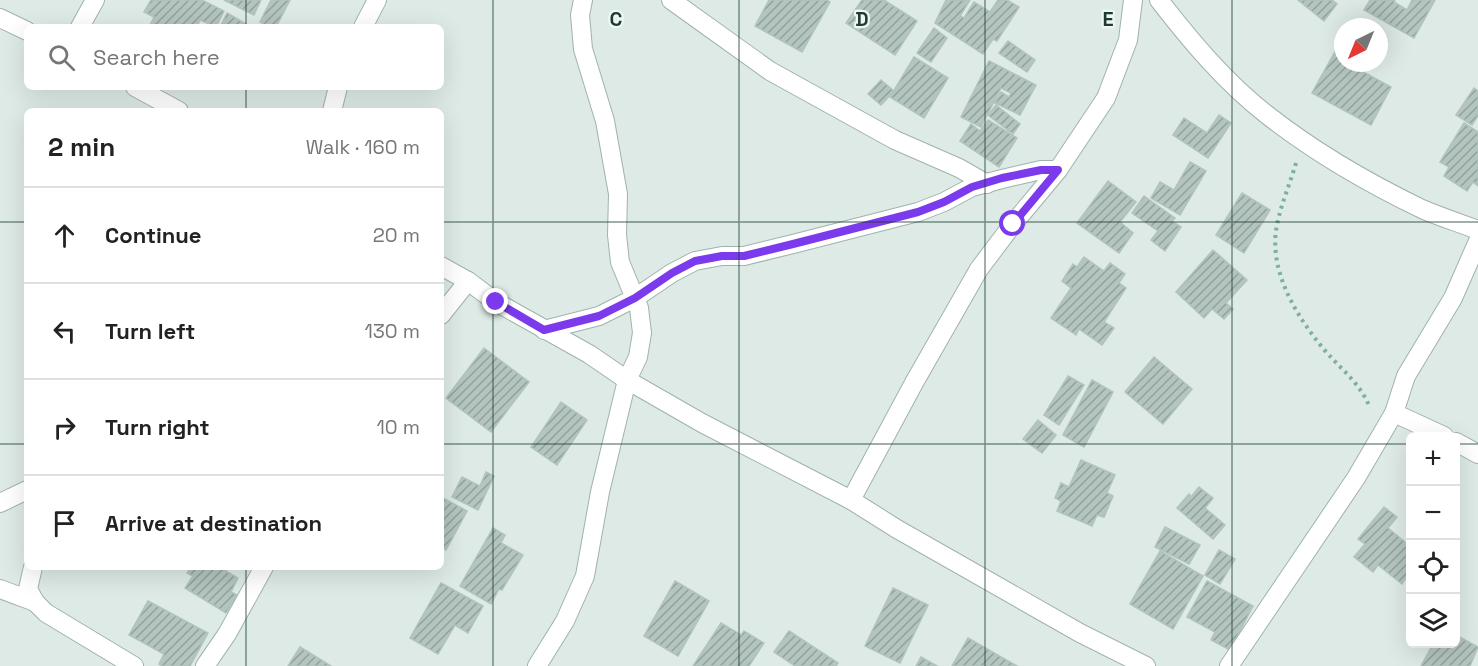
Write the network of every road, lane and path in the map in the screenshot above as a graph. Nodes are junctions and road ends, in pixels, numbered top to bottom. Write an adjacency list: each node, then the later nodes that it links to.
1 (95, 0): 8 (street)
2 (377, 0): 9 (street)
3 (583, 0): 22 (street)
4 (671, 0): 17 (street)
5 (1133, 0): 16 (street)
6 (1159, 0): 15 (street)
7 (0, 18): 10 (street)
8 (82, 24)
9 (365, 24)
10 (24, 30)
11 (140, 90): 13 (street)
12 (337, 90): 14 (street)
13 (174, 108)
14 (333, 108)
15 (1302, 140): 18 (street); 26 (path)
16 (1058, 170): 17 (street); 31 (street)
17 (987, 184): 22 (street)
18 (1478, 231)
19 (1478, 241): 26 (street)
20 (444, 268): 21 (street)
21 (468, 281): 23 (street); 24 (street)
22 (635, 298): 24 (street); 25 (street)
23 (444, 311)
24 (544, 330): 25 (street)
25 (627, 380): 31 (street); 39 (street)
26 (1390, 420): 27 (street); 41 (street)
27 (1430, 432)
28 (1460, 445): 29 (street)
29 (1478, 454)
30 (24, 491): 32 (street)
31 (851, 500): 40 (street)
32 (0, 503)
33 (32, 570): 36 (street)
34 (262, 570): 38 (street)
35 (0, 589): 36 (street)
36 (34, 602): 37 (street)
37 (134, 666)
38 (205, 666)
39 (537, 666)
40 (1146, 666)
41 (1229, 666)

